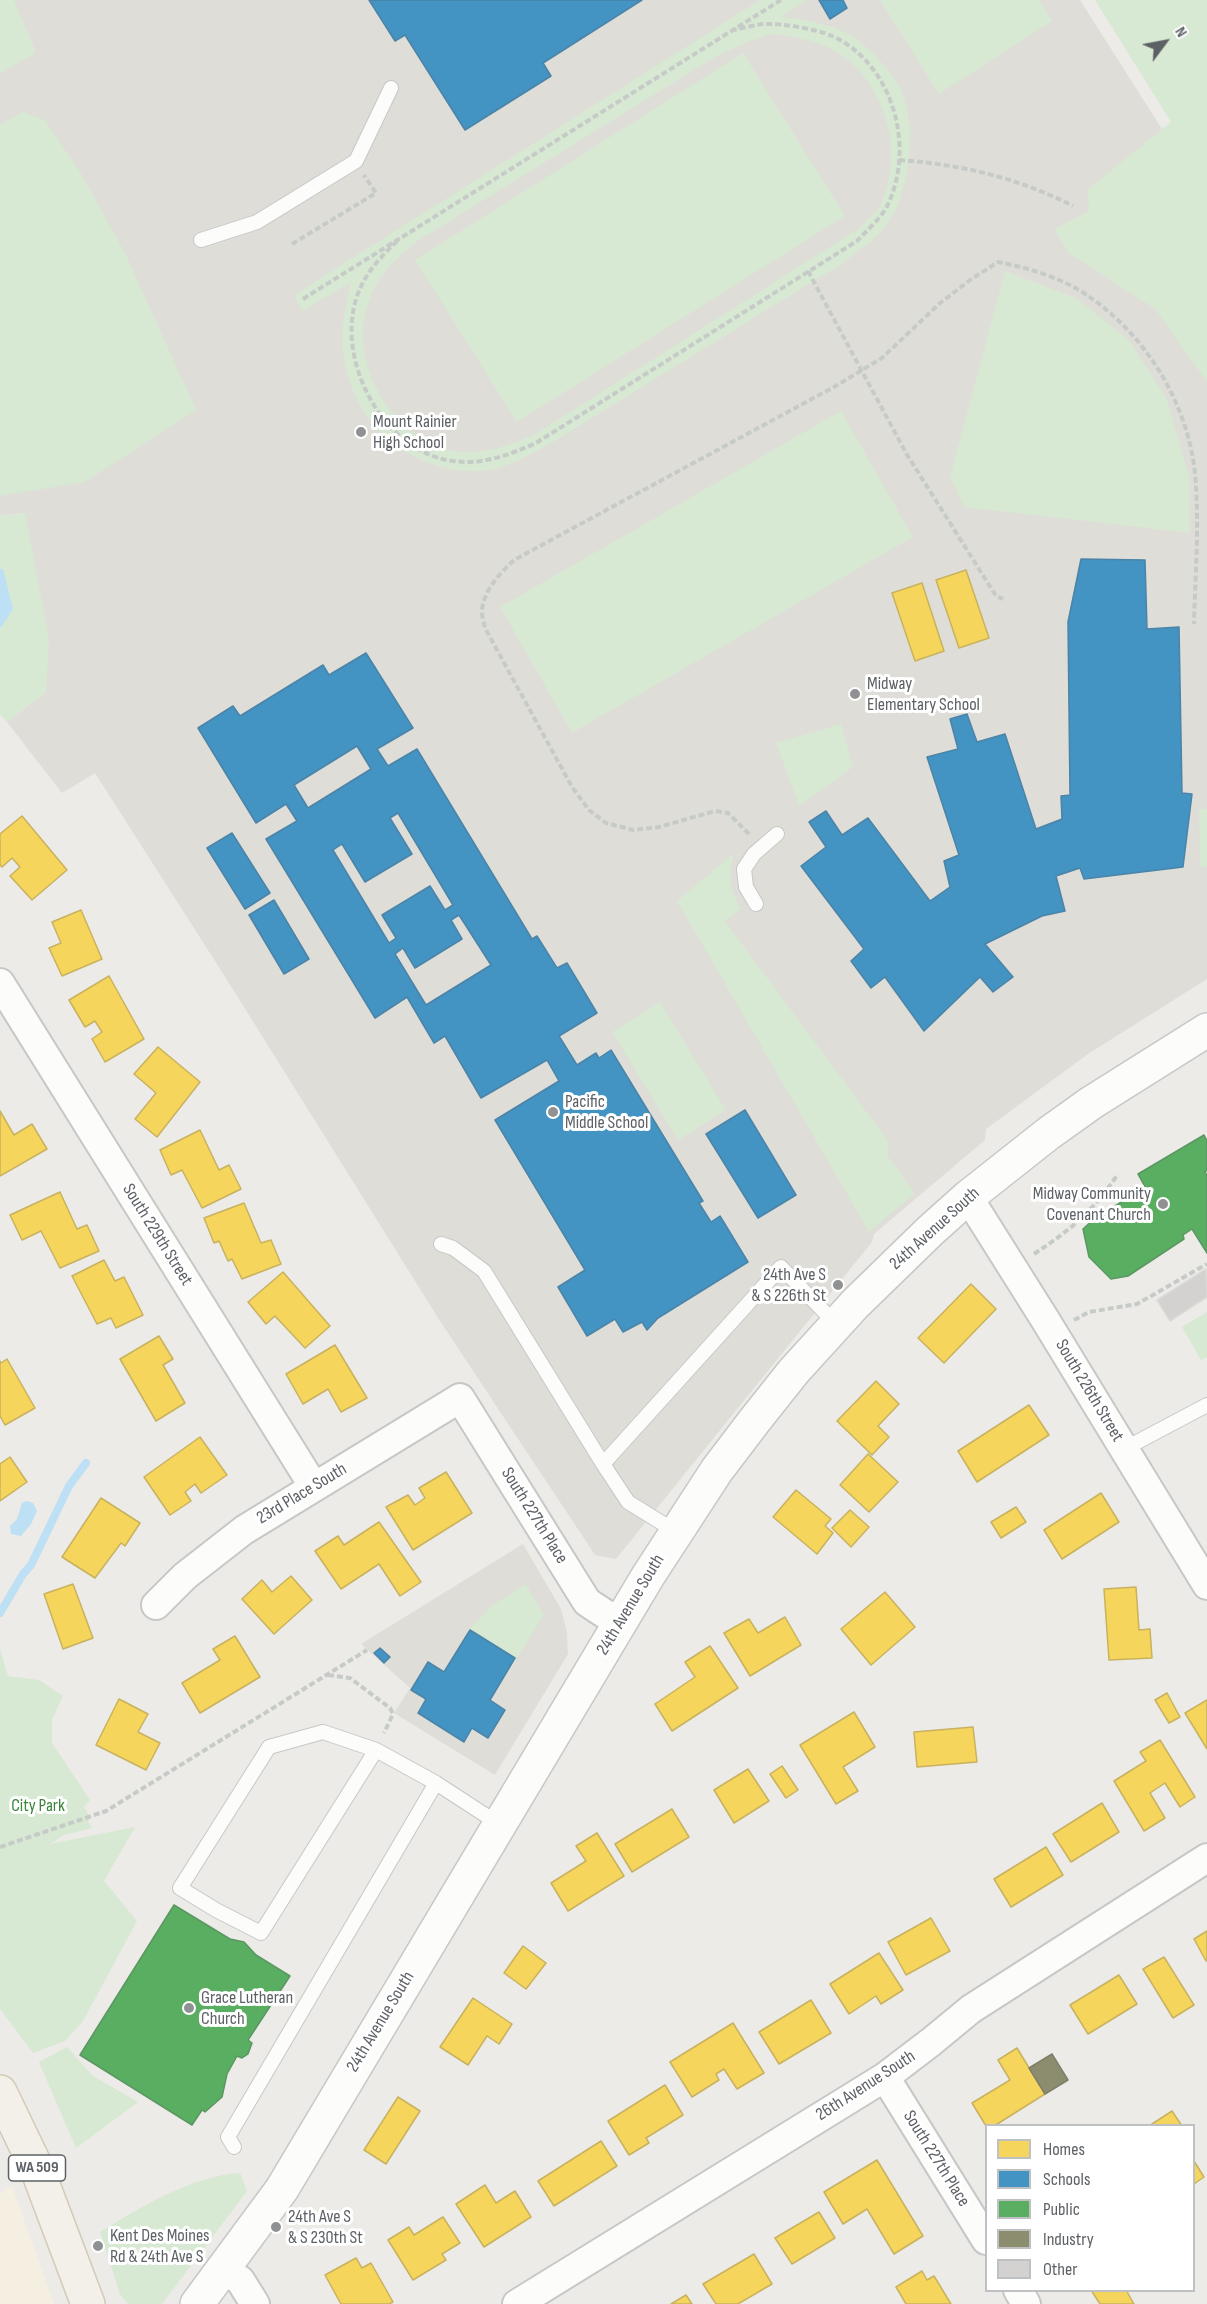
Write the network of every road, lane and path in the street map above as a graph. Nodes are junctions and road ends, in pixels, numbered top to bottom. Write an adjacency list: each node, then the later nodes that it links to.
1 (781, 0): 2 (path)
2 (733, 30): 4 (path); 8 (path)
3 (391, 88): 5 (lane)
4 (899, 160): 6 (path); 10 (path)
5 (356, 161): 7 (lane); 9 (path)
6 (1073, 206)
7 (201, 240)
8 (397, 241): 10 (path); 11 (path)
9 (292, 244)
10 (808, 271): 12 (path)
11 (303, 299)
12 (861, 371): 13 (path); 14 (path); 16 (path)
13 (1003, 599)
14 (1194, 624)
15 (777, 834): 16 (lane)
16 (760, 849): 17 (lane)
17 (756, 904)
18 (0, 983): 31 (street, South 229th Street)
19 (1207, 1030): 21 (street, 24th Avenue South)
20 (1118, 1174): 24 (path)
21 (968, 1197): 24 (street, South 226th Street); 25 (street, 24th Avenue South)
22 (441, 1244): 30 (lane)
23 (1207, 1264): 26 (path)
24 (1013, 1267): 26 (street, South 226th Street)
25 (836, 1324): 30 (lane); 32 (street, 24th Avenue South)
26 (1052, 1331): 29 (street, South 226th Street)
27 (460, 1398): 31 (street, 23rd Place South); 35 (street, South 227th Place)
28 (1207, 1405): 29 (lane)
29 (1124, 1449): 33 (street, South 226th Street)
30 (603, 1464): 32 (lane)
31 (314, 1487): 34 (street, 23rd Place South)
32 (675, 1531): 35 (street, 24th Avenue South)
33 (1207, 1585)
34 (156, 1605)
35 (619, 1623): 40 (street, 24th Avenue South)
36 (367, 1650): 37 (path)
37 (326, 1675): 38 (path); 41 (path)
38 (376, 1750): 38 (lane); 39 (lane)
39 (436, 1783): 40 (lane); 45 (lane)
40 (499, 1824): 47 (street, 24th Avenue South)
41 (0, 1847)
42 (1207, 1858): 43 (street, 26th Avenue South)
43 (885, 2077): 46 (street, South 227th Place); 51 (street, 26th Avenue South)
44 (0, 2092): 48 (main road, WA 509)
45 (234, 2147)
46 (985, 2237)
47 (223, 2270): 49 (street, 24th Avenue South); 50 (street)
48 (88, 2304)
49 (197, 2304)
50 (255, 2304)
51 (517, 2304)

